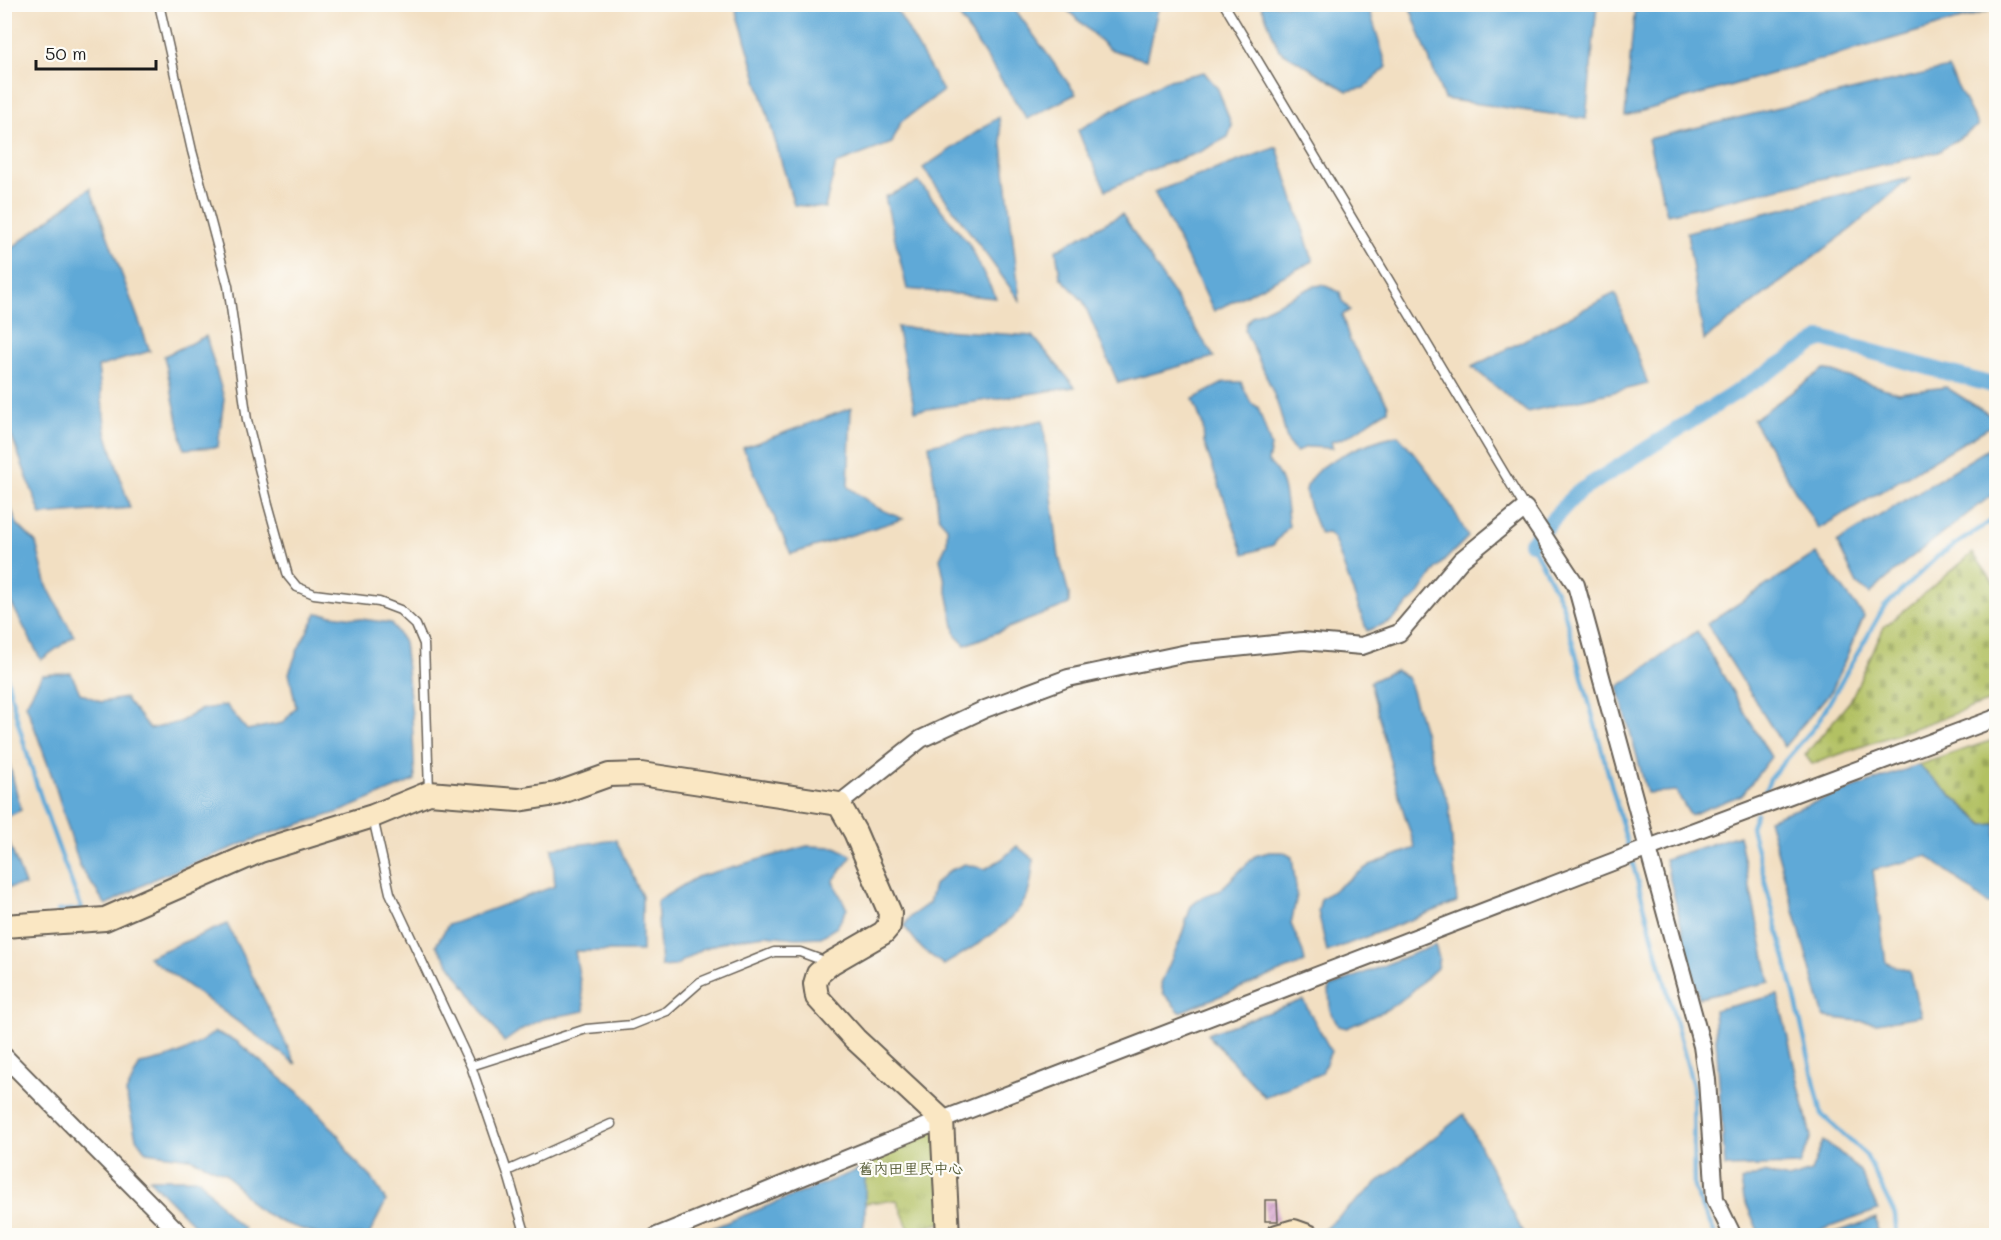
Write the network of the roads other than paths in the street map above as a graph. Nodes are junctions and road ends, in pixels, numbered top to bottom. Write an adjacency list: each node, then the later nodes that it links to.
1 (159, 4): 5 (lane)
2 (1224, 4): 3 (lane)
3 (1525, 508): 6 (street); 8 (street)
4 (1996, 718): 8 (street)
5 (429, 793): 6 (street); 7 (street)
6 (839, 804): 10 (street)
7 (373, 816): 9 (street); 12 (lane)
8 (1646, 849): 13 (street); 22 (street)
9 (4, 927)
10 (831, 963): 12 (lane); 13 (street)
11 (4, 1056): 16 (street)
12 (471, 1066): 15 (lane)
13 (942, 1120): 18 (street); 19 (street)
14 (611, 1124): 15 (lane)
15 (507, 1171): 17 (lane)
16 (182, 1236)
17 (526, 1236)
18 (657, 1236)
19 (948, 1236)
20 (1277, 1236): 21 (street)
21 (1308, 1236)
22 (1733, 1236)

